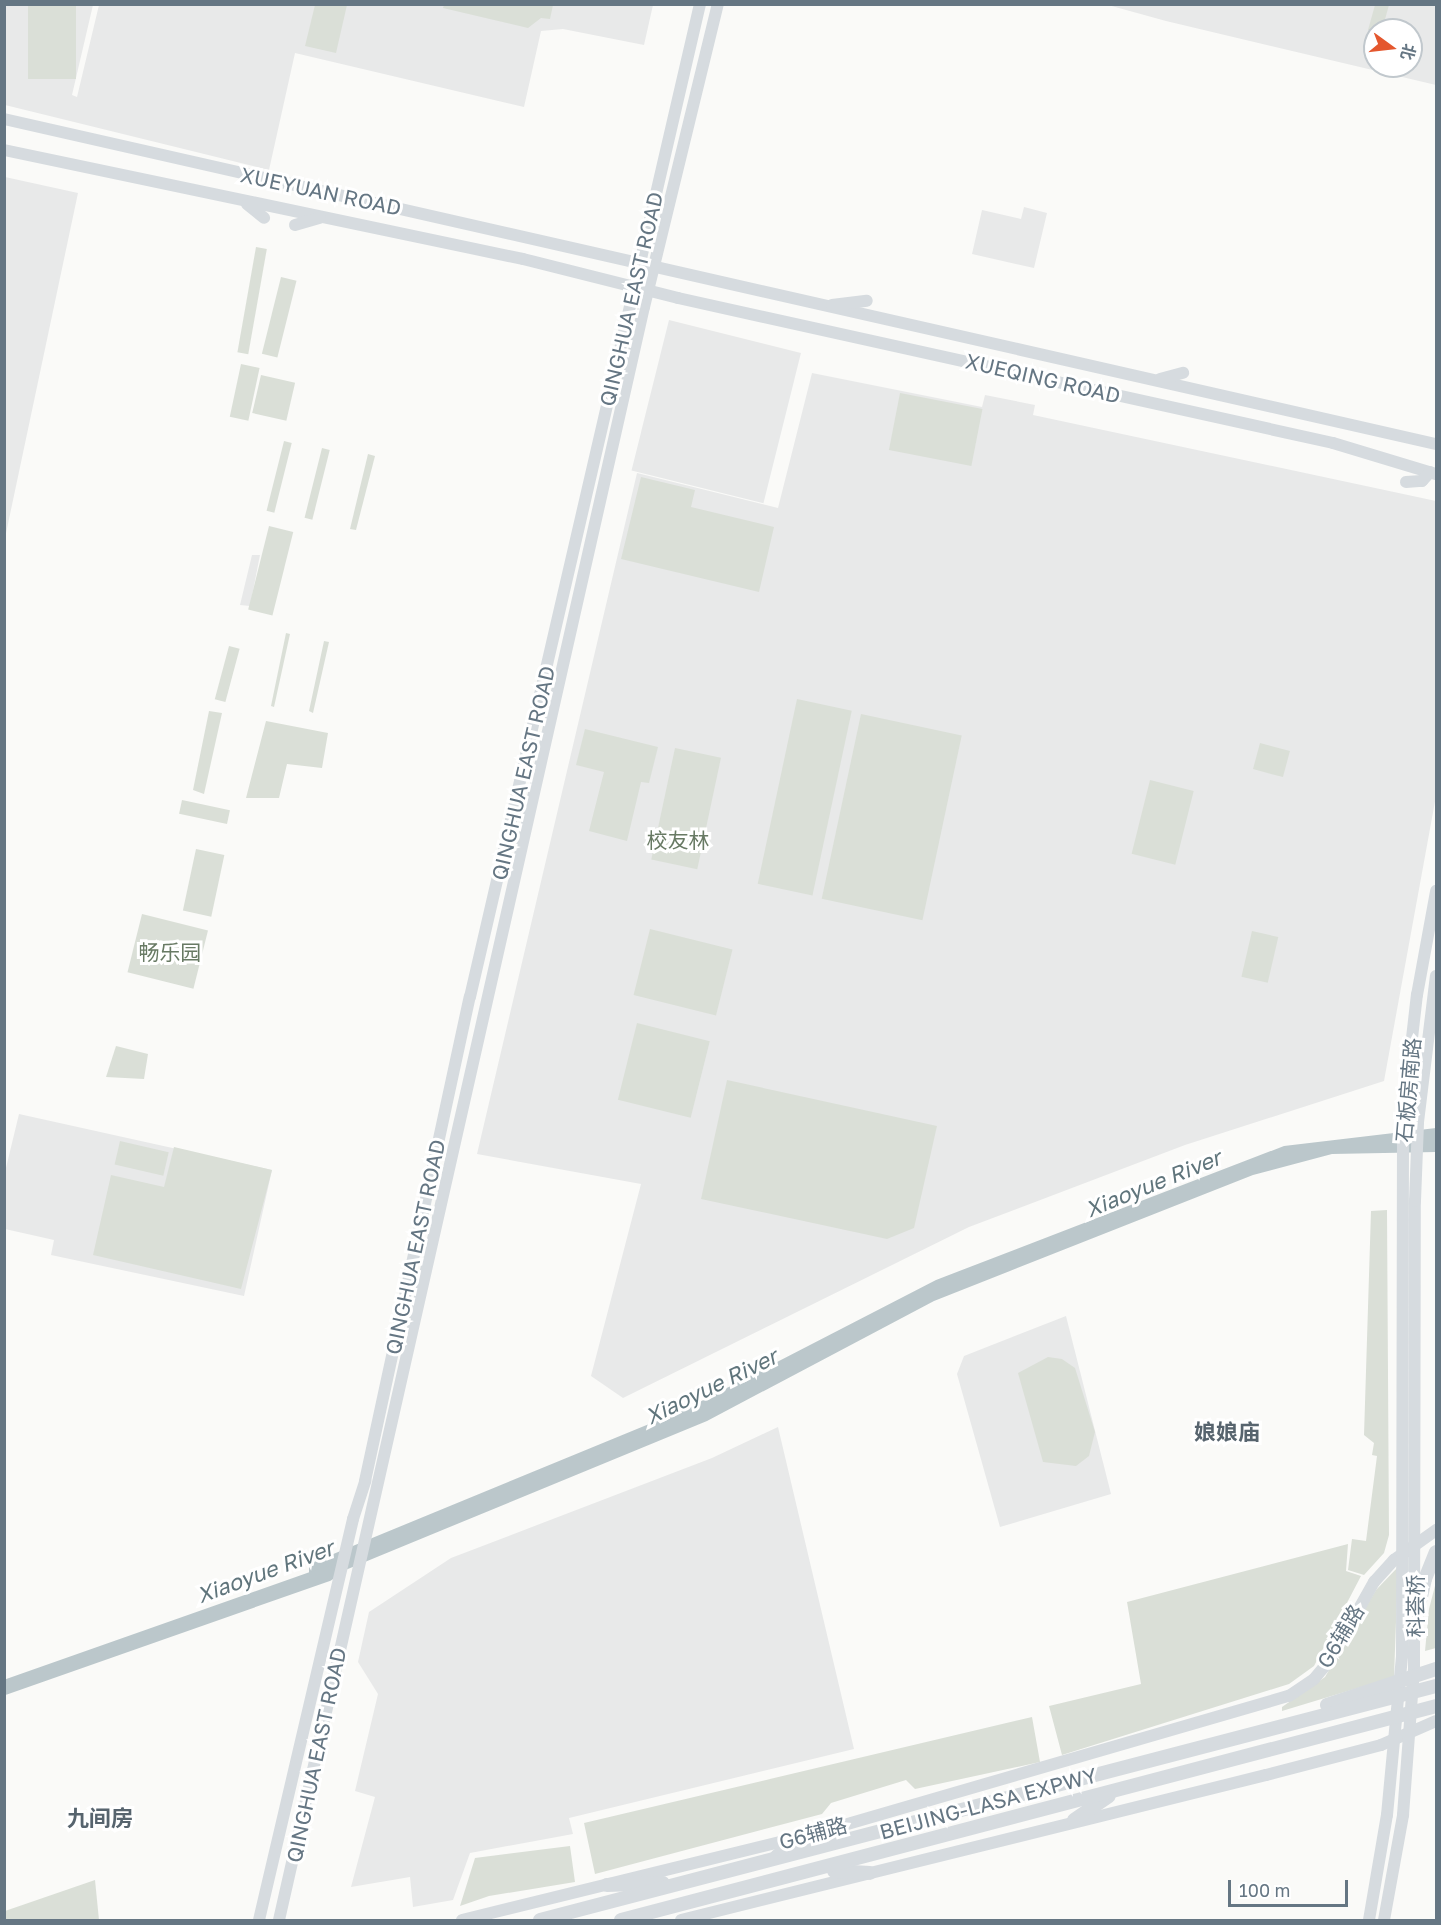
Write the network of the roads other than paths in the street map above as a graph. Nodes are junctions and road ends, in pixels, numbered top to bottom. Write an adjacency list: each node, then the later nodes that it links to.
1 (700, 4): 11 (main road, QINGHUA EAST ROAD)
2 (718, 4): 12 (main road, QINGHUA EAST ROAD)
3 (4, 119): 7 (main road, XUEYUAN ROAD)
4 (4, 150): 6 (main road, XUEYUAN ROAD)
5 (378, 195): 7 (main road)
6 (244, 202): 8 (main road); 9 (main road, XUEYUAN ROAD)
7 (401, 208): 11 (main road, XUEYUAN ROAD)
8 (264, 218)
9 (322, 218): 10 (main road); 13 (main road, XUEYUAN ROAD)
10 (296, 225)
11 (638, 262): 12 (main road, XUEYUAN ROAD); 13 (main road, QINGHUA EAST ROAD)
12 (653, 266): 14 (main road, QINGHUA EAST ROAD); 16 (main road, XUEQING ROAD)
13 (634, 286): 14 (main road, XUEYUAN ROAD); 24 (main road, QINGHUA EAST ROAD)
14 (648, 290): 20 (main road, XUEQING ROAD); 25 (main road, QINGHUA EAST ROAD)
15 (867, 301): 16 (main road)
16 (826, 306): 18 (main road, XUEQING ROAD)
17 (1183, 373): 18 (main road)
18 (1156, 380): 19 (main road, XUEQING ROAD)
19 (1437, 444)
20 (1433, 473): 21 (main road)
21 (1406, 482)
22 (1437, 891): 27 (main road, 石板房南路)
23 (1437, 976): 26 (main road, 石板房南路)
24 (432, 1170): 25 (main road); 44 (main road, QINGHUA EAST ROAD)
25 (450, 1174): 45 (main road, QINGHUA EAST ROAD)
26 (1416, 1289): 30 (main road, 科荟桥)
27 (1401, 1290): 50 (main road, 科荟桥)
28 (1437, 1530): 38 (main road, G6辅路)
29 (1437, 1552): 30 (highway)
30 (1415, 1623): 51 (main road, 科荟桥)
31 (1437, 1669): 35 (highway)
32 (1437, 1686): 35 (highway, BEIJING-LASA EXPWY)
33 (1437, 1706): 36 (highway, BEIJING-LASA EXPWY)
34 (1437, 1722): 37 (main road)
35 (1258, 1730): 39 (highway, BEIJING-LASA EXPWY)
36 (1119, 1790): 37 (highway); 40 (highway, BEIJING-LASA EXPWY)
37 (1074, 1820): 41 (main road)
38 (804, 1836): 39 (highway); 43 (main road, G6辅路)
39 (771, 1860): 42 (highway, BEIJING-LASA EXPWY)
40 (820, 1870): 41 (highway); 48 (highway, BEIJING-LASA EXPWY)
41 (870, 1873): 49 (main road)
42 (689, 1882): 43 (highway); 47 (highway, BEIJING-LASA EXPWY)
43 (607, 1885): 46 (main road, G6辅路)
44 (259, 1920)
45 (279, 1920)
46 (462, 1920)
47 (540, 1920)
48 (621, 1920)
49 (681, 1920)
50 (1369, 1920)
51 (1384, 1920)

